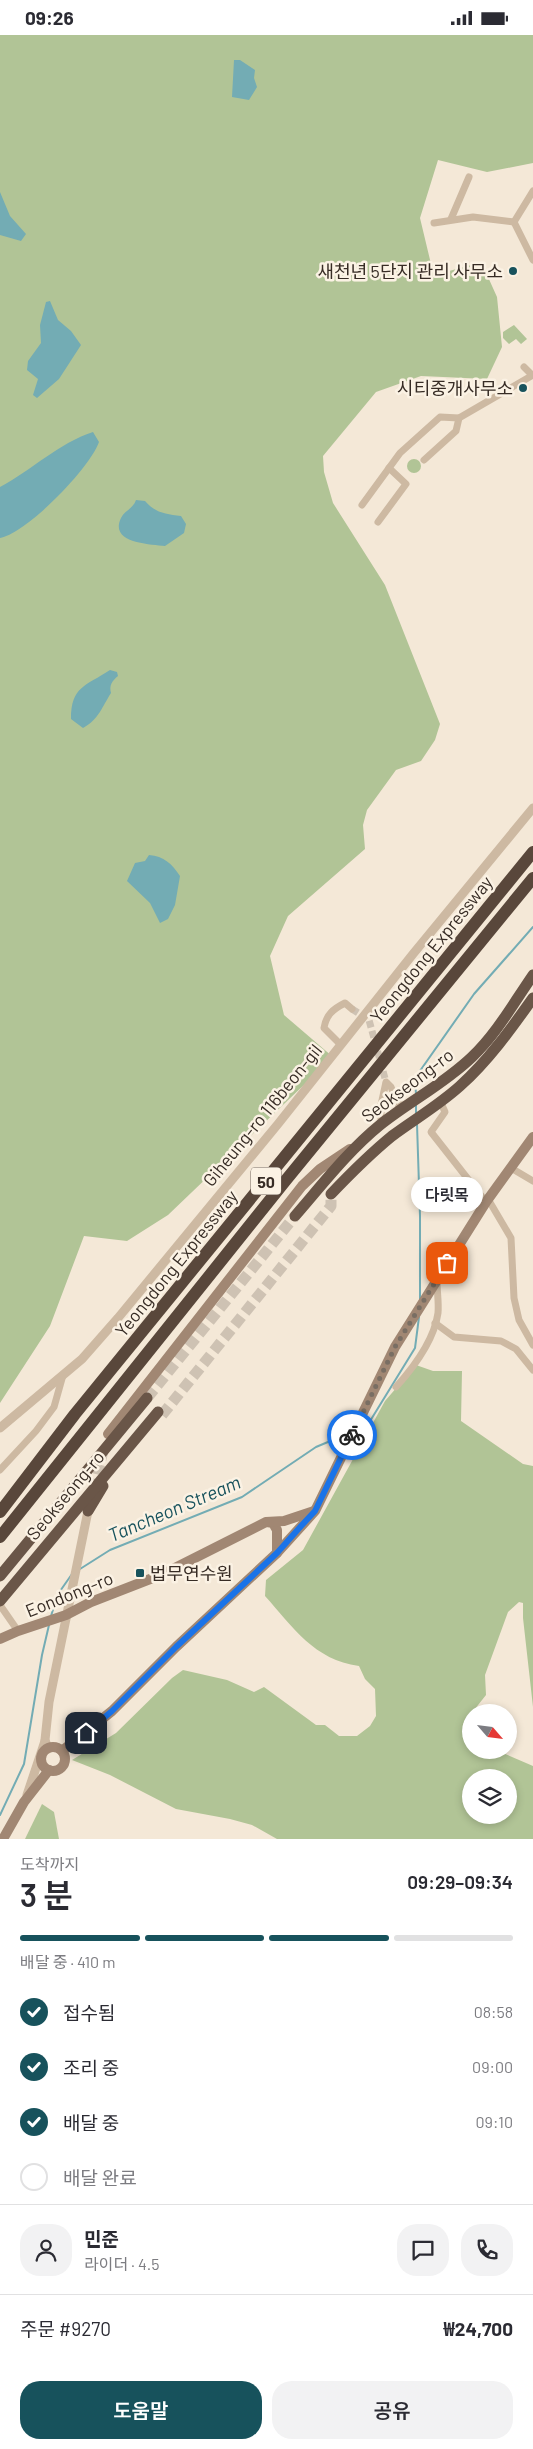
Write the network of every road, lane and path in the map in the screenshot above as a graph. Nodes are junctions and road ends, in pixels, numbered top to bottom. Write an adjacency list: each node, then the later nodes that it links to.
1 (469, 177): 3 (street)
2 (533, 191): 4 (street)
3 (451, 219): 4 (street); 5 (street)
4 (514, 222): 6 (street)
5 (434, 223)
6 (533, 260)
7 (524, 367): 8 (street)
8 (532, 375): 9 (street)
9 (459, 419): 10 (street); 11 (street)
10 (424, 460)
11 (388, 468): 12 (street); 13 (street)
12 (362, 505)
13 (378, 522)
14 (533, 808): 20 (street, Giheung-ro 116beon-gil)
15 (533, 852): 45 (highway, Yeongdong Expressway / 50)
16 (533, 878): 47 (highway, Yeongdong Expressway / 50)
17 (533, 975): 23 (highway, Seokseong-ro)
18 (533, 998): 21 (highway, Seokseong-ro)
19 (352, 1009): 20 (street)
20 (341, 1045): 35 (street, Giheung-ro 116beon-gil)
21 (440, 1103): 28 (highway, Seokseong-ro); 29 (street)
22 (404, 1105): 23 (street)
23 (385, 1122): 25 (highway, Seokseong-ro)
24 (533, 1137): 26 (main road)
25 (364, 1140): 30 (highway, Seokseong-ro); 41 (main road)
26 (511, 1168): 27 (street); 29 (main road)
27 (533, 1181)
28 (332, 1194)
29 (487, 1201): 31 (main road); 33 (street)
30 (295, 1216)
31 (437, 1279): 32 (street); 44 (main road)
32 (435, 1323): 34 (street); 36 (street)
33 (533, 1345)
34 (533, 1370)
35 (63, 1375): 37 (street, Giheung-ro 116beon-gil); 39 (street)
36 (396, 1387)
37 (40, 1395): 39 (street); 40 (street, Giheung-ro 116beon-gil)
38 (147, 1398): 49 (highway, Seokseong-ro)
39 (54, 1407): 42 (street)
40 (0, 1428)
41 (108, 1434)
42 (0, 1470)
43 (88, 1511): 50 (highway, Seokseong-ro); 52 (street)
44 (315, 1511): 46 (main road, Eondong-ro); 48 (main road)
45 (0, 1512)
46 (266, 1522): 48 (main road); 52 (main road, Eondong-ro)
47 (0, 1537)
48 (277, 1553): 56 (main road)
49 (0, 1576)
50 (0, 1601)
51 (0, 1605): 53 (street)
52 (61, 1617): 53 (main road, Eondong-ro); 55 (street)
53 (18, 1631): 54 (main road, Eondong-ro)
54 (0, 1639)
55 (46, 1745): 56 (main road); 57 (main road); 58 (street)
56 (62, 1751): 57 (main road)
57 (49, 1770): 58 (main road)
58 (24, 1803): 59 (main road)
59 (3, 1839)

